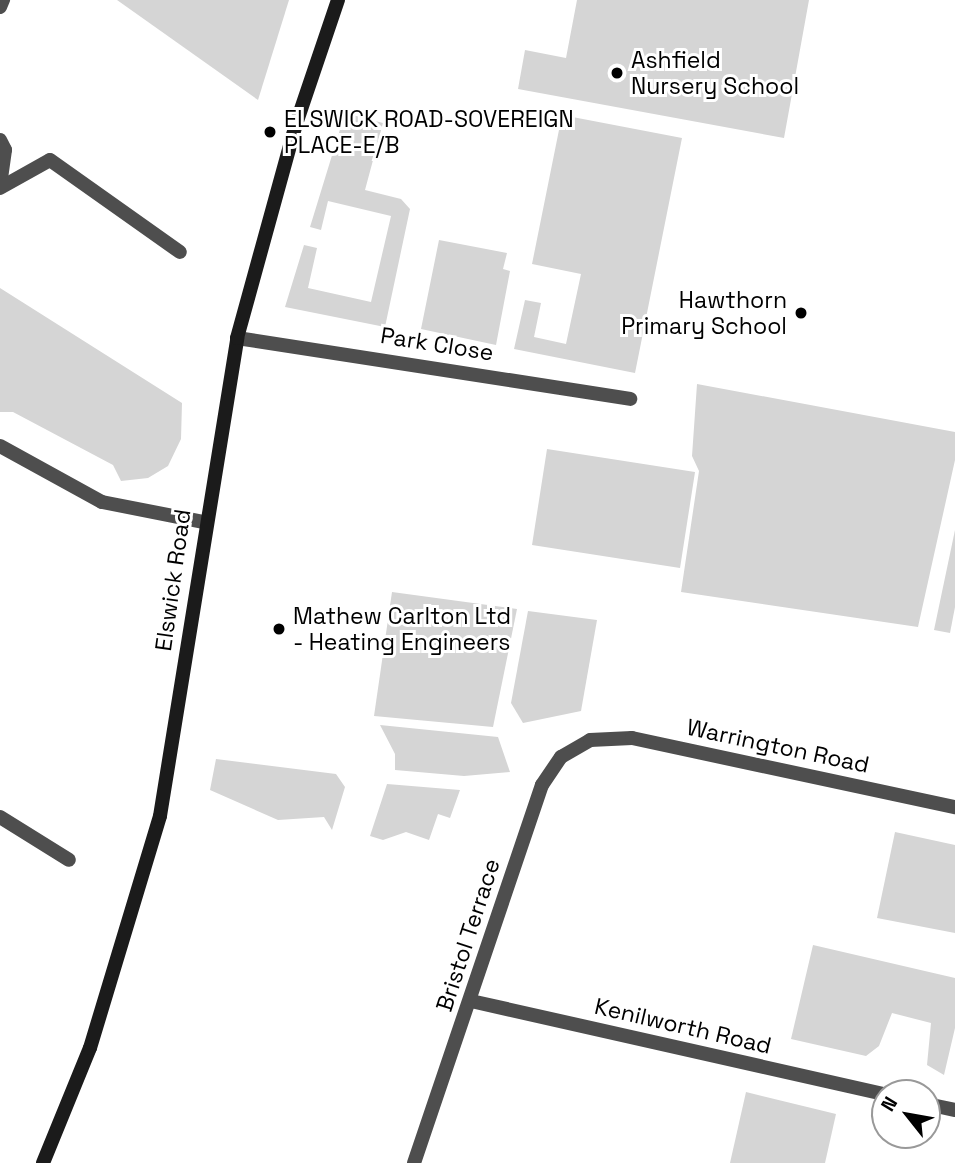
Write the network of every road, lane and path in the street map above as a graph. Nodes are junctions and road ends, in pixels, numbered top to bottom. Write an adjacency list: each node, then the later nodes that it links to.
1 (3, 0): 3 (street)
2 (338, 0): 7 (main road, Elswick Road)
3 (0, 8)
4 (0, 140): 5 (street)
5 (0, 187): 6 (street)
6 (180, 252)
7 (237, 338): 8 (street, Park Close); 10 (main road, Elswick Road)
8 (630, 399)
9 (0, 446): 10 (street)
10 (204, 522): 17 (main road, Elswick Road)
11 (590, 740): 12 (street, Warrington Road); 15 (street, Bristol Terrace)
12 (955, 807)
13 (0, 817): 14 (street)
14 (69, 860)
15 (471, 1001): 16 (street, Kenilworth Road); 18 (street, Bristol Terrace)
16 (871, 1091)
17 (43, 1163)
18 (414, 1163)

